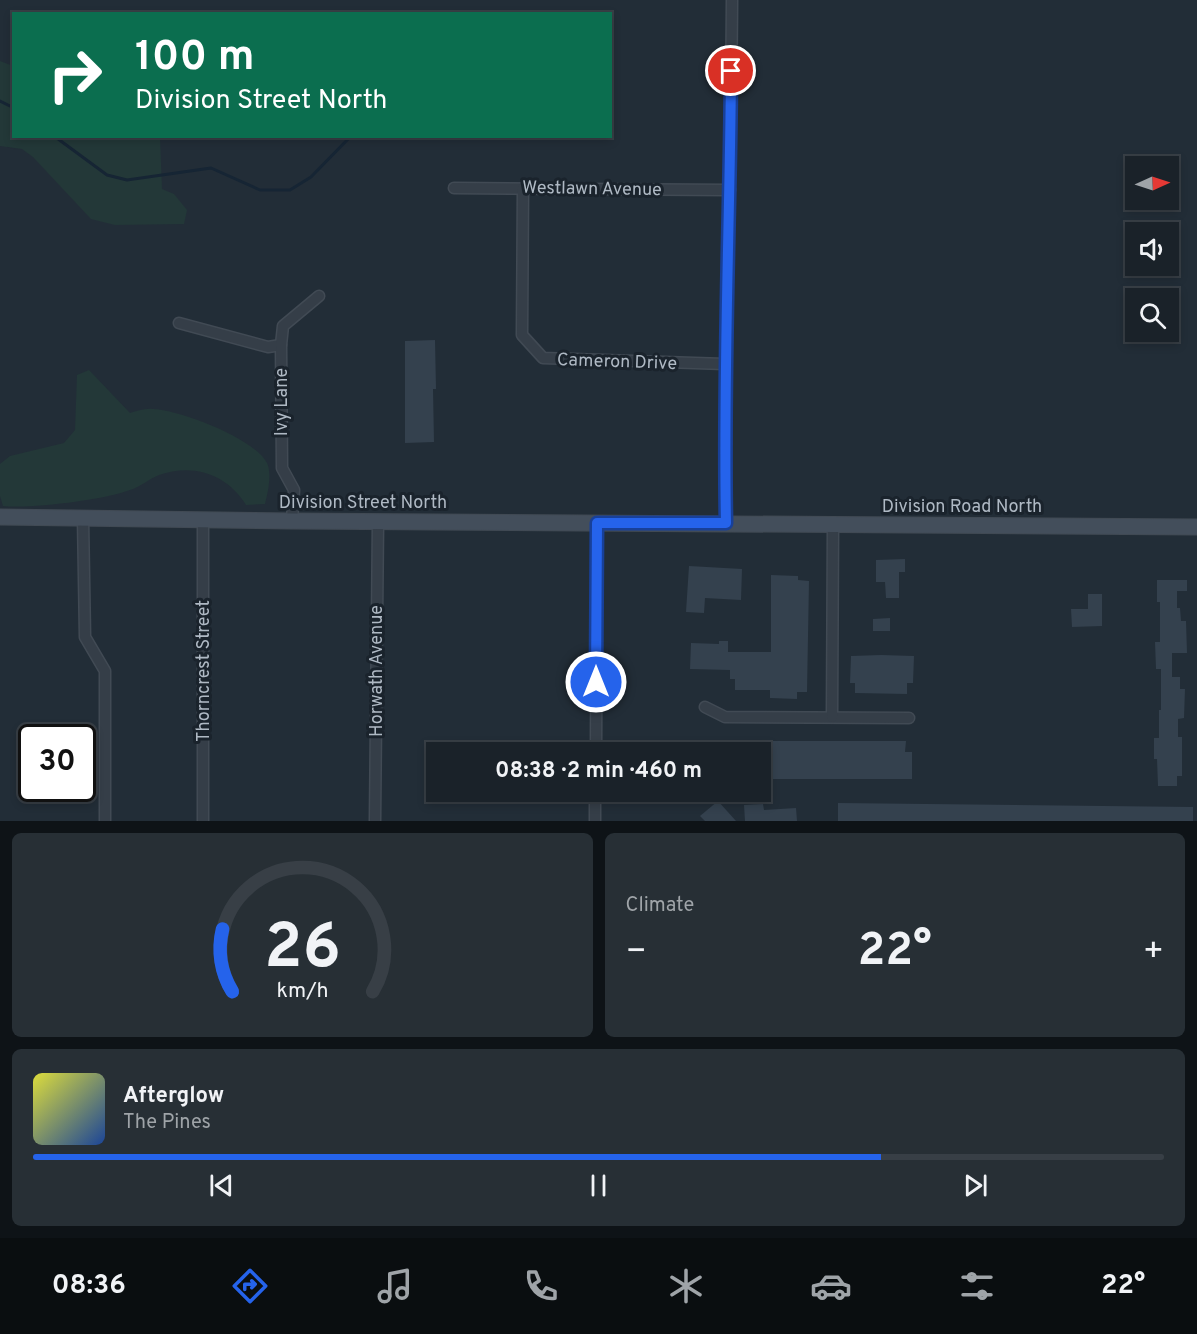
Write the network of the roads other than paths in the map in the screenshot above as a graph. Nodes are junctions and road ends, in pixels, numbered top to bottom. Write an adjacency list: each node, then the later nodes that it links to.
1 (732, 0): 4 (street)
2 (454, 188): 3 (street, Westlawn Avenue)
3 (522, 188): 4 (street, Westlawn Avenue); 8 (street, Cameron Drive)
4 (730, 190): 8 (street)
5 (319, 296): 7 (street, Ivy Lane)
6 (179, 323): 7 (street)
7 (281, 345): 12 (street, Ivy Lane)
8 (725, 364): 15 (street)
9 (0, 517): 10 (main road, Division Street North)
10 (83, 518): 11 (main road, Division Street North); 23 (street)
11 (204, 521): 12 (main road, Division Street North); 24 (street, Thorncrest Street)
12 (292, 521): 13 (main road, Division Street North)
13 (378, 522): 14 (main road, Division Street North); 25 (street, Horwath Avenue)
14 (597, 523): 15 (main road, Division Street North); 21 (street)
15 (726, 523): 16 (main road, Division Road North)
16 (833, 525): 17 (main road, Division Road North); 19 (street)
17 (1197, 527)
18 (705, 707): 19 (street)
19 (832, 717): 20 (street)
20 (909, 718)
21 (596, 742)
22 (596, 802): 26 (street)
23 (105, 821)
24 (203, 821)
25 (375, 821)
26 (595, 821)

